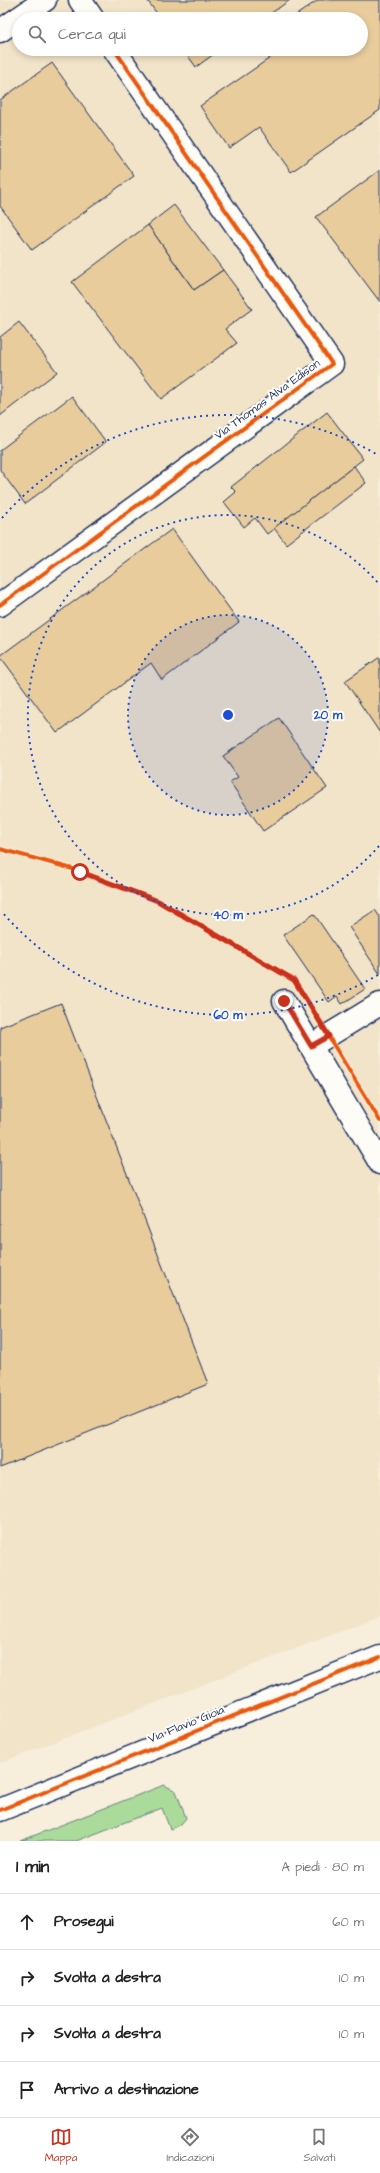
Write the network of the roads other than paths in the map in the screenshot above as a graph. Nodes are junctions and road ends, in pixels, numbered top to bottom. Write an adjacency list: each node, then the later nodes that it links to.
1 (45, 0): 3 (street)
2 (80, 0): 4 (street)
3 (28, 12)
4 (88, 12)
5 (12, 23): 6 (street)
6 (0, 31)
7 (119, 56): 8 (street, Via Thomas Alva Edison)
8 (0, 605)
9 (284, 1001): 11 (street)
10 (380, 1004): 11 (street)
11 (311, 1046): 12 (street)
12 (380, 1163)
13 (380, 1657): 14 (street, Via Flavio Gioia)
14 (0, 1810)

